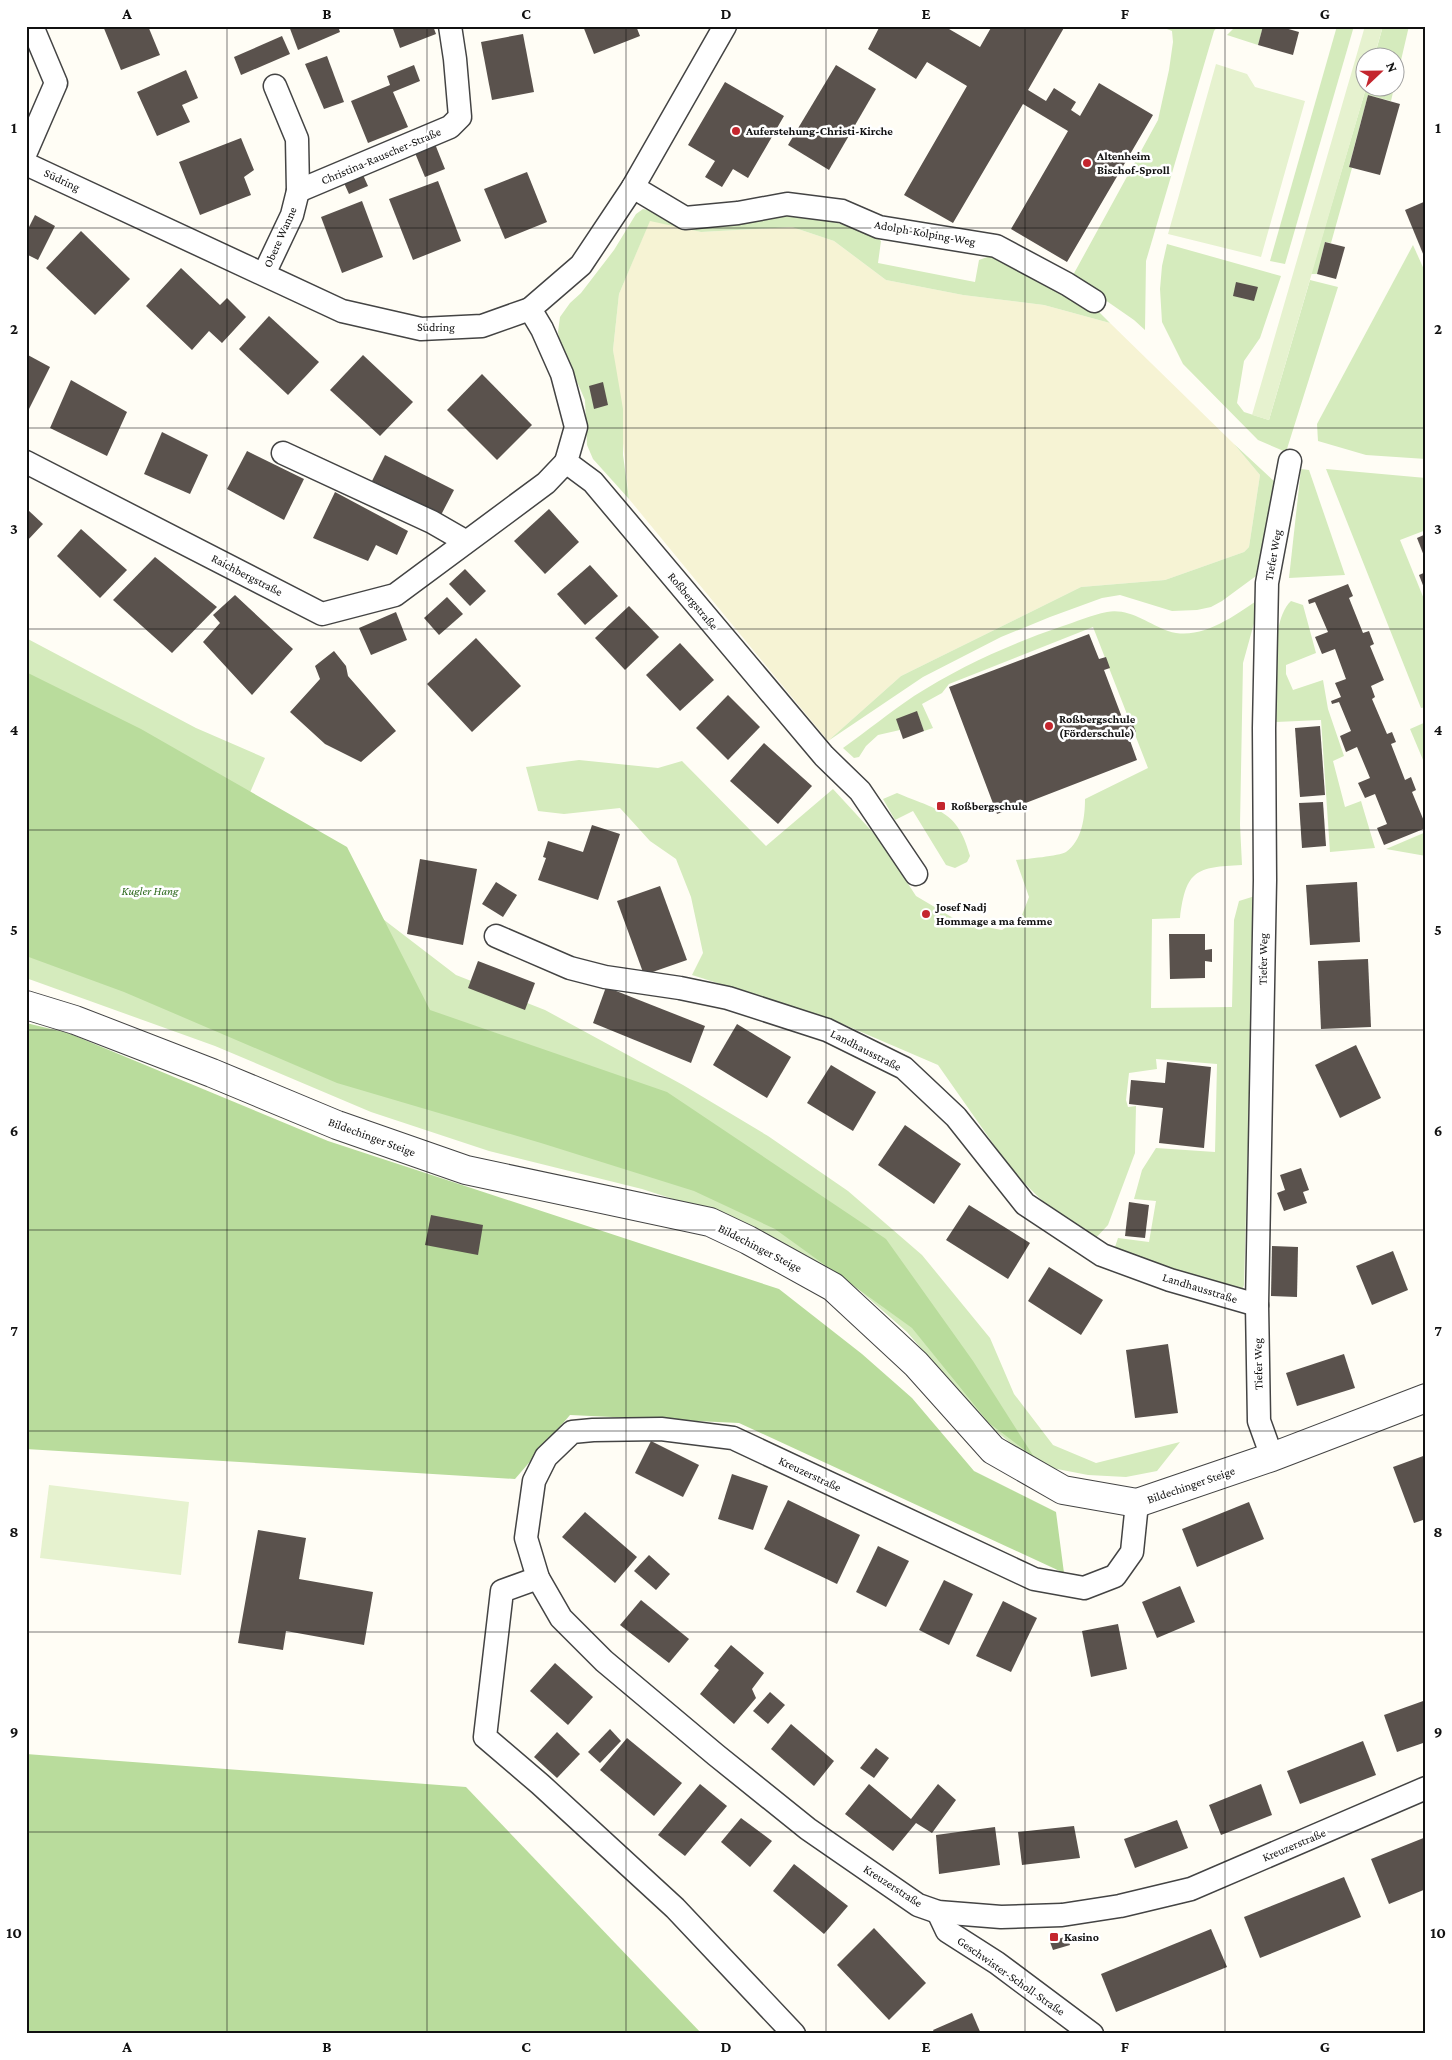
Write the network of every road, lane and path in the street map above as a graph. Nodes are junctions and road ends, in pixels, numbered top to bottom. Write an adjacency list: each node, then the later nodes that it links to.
1 (32, 26): 5 (street)
2 (450, 26): 8 (street, Christina-Rauscher-Straße)
3 (725, 26): 7 (street, Südring)
4 (275, 86): 8 (street, Obere Wanne)
5 (26, 152)
6 (26, 164): 9 (street, Südring)
7 (633, 187): 10 (street, Adolph-Kolping-Weg); 11 (street, Südring)
8 (298, 191): 9 (street, Obere Wanne)
9 (264, 274): 11 (street, Südring)
10 (1094, 301)
11 (530, 309): 15 (street)
12 (283, 453): 16 (street)
13 (1290, 461): 20 (street, Tiefer Weg)
14 (26, 462): 16 (street, Raichbergstraße)
15 (566, 462): 16 (street, Raichbergstraße); 17 (street, Roßbergstraße)
16 (465, 541)
17 (916, 874)
18 (496, 936): 20 (street, Landhausstraße)
19 (26, 1004): 23 (street, Bildechinger Steige)
20 (1257, 1305): 22 (street, Tiefer Weg)
21 (1426, 1398): 22 (street, Bildechinger Steige)
22 (1272, 1457): 23 (street, Bildechinger Steige)
23 (1138, 1503): 24 (street, Kreuzerstraße)
24 (538, 1578): 26 (street, Kreuzerstraße); 27 (street)
25 (1426, 1788): 26 (street, Kreuzerstraße)
26 (938, 1912): 28 (street, Geschwister-Scholl-Straße)
27 (794, 2034)
28 (1092, 2034)

